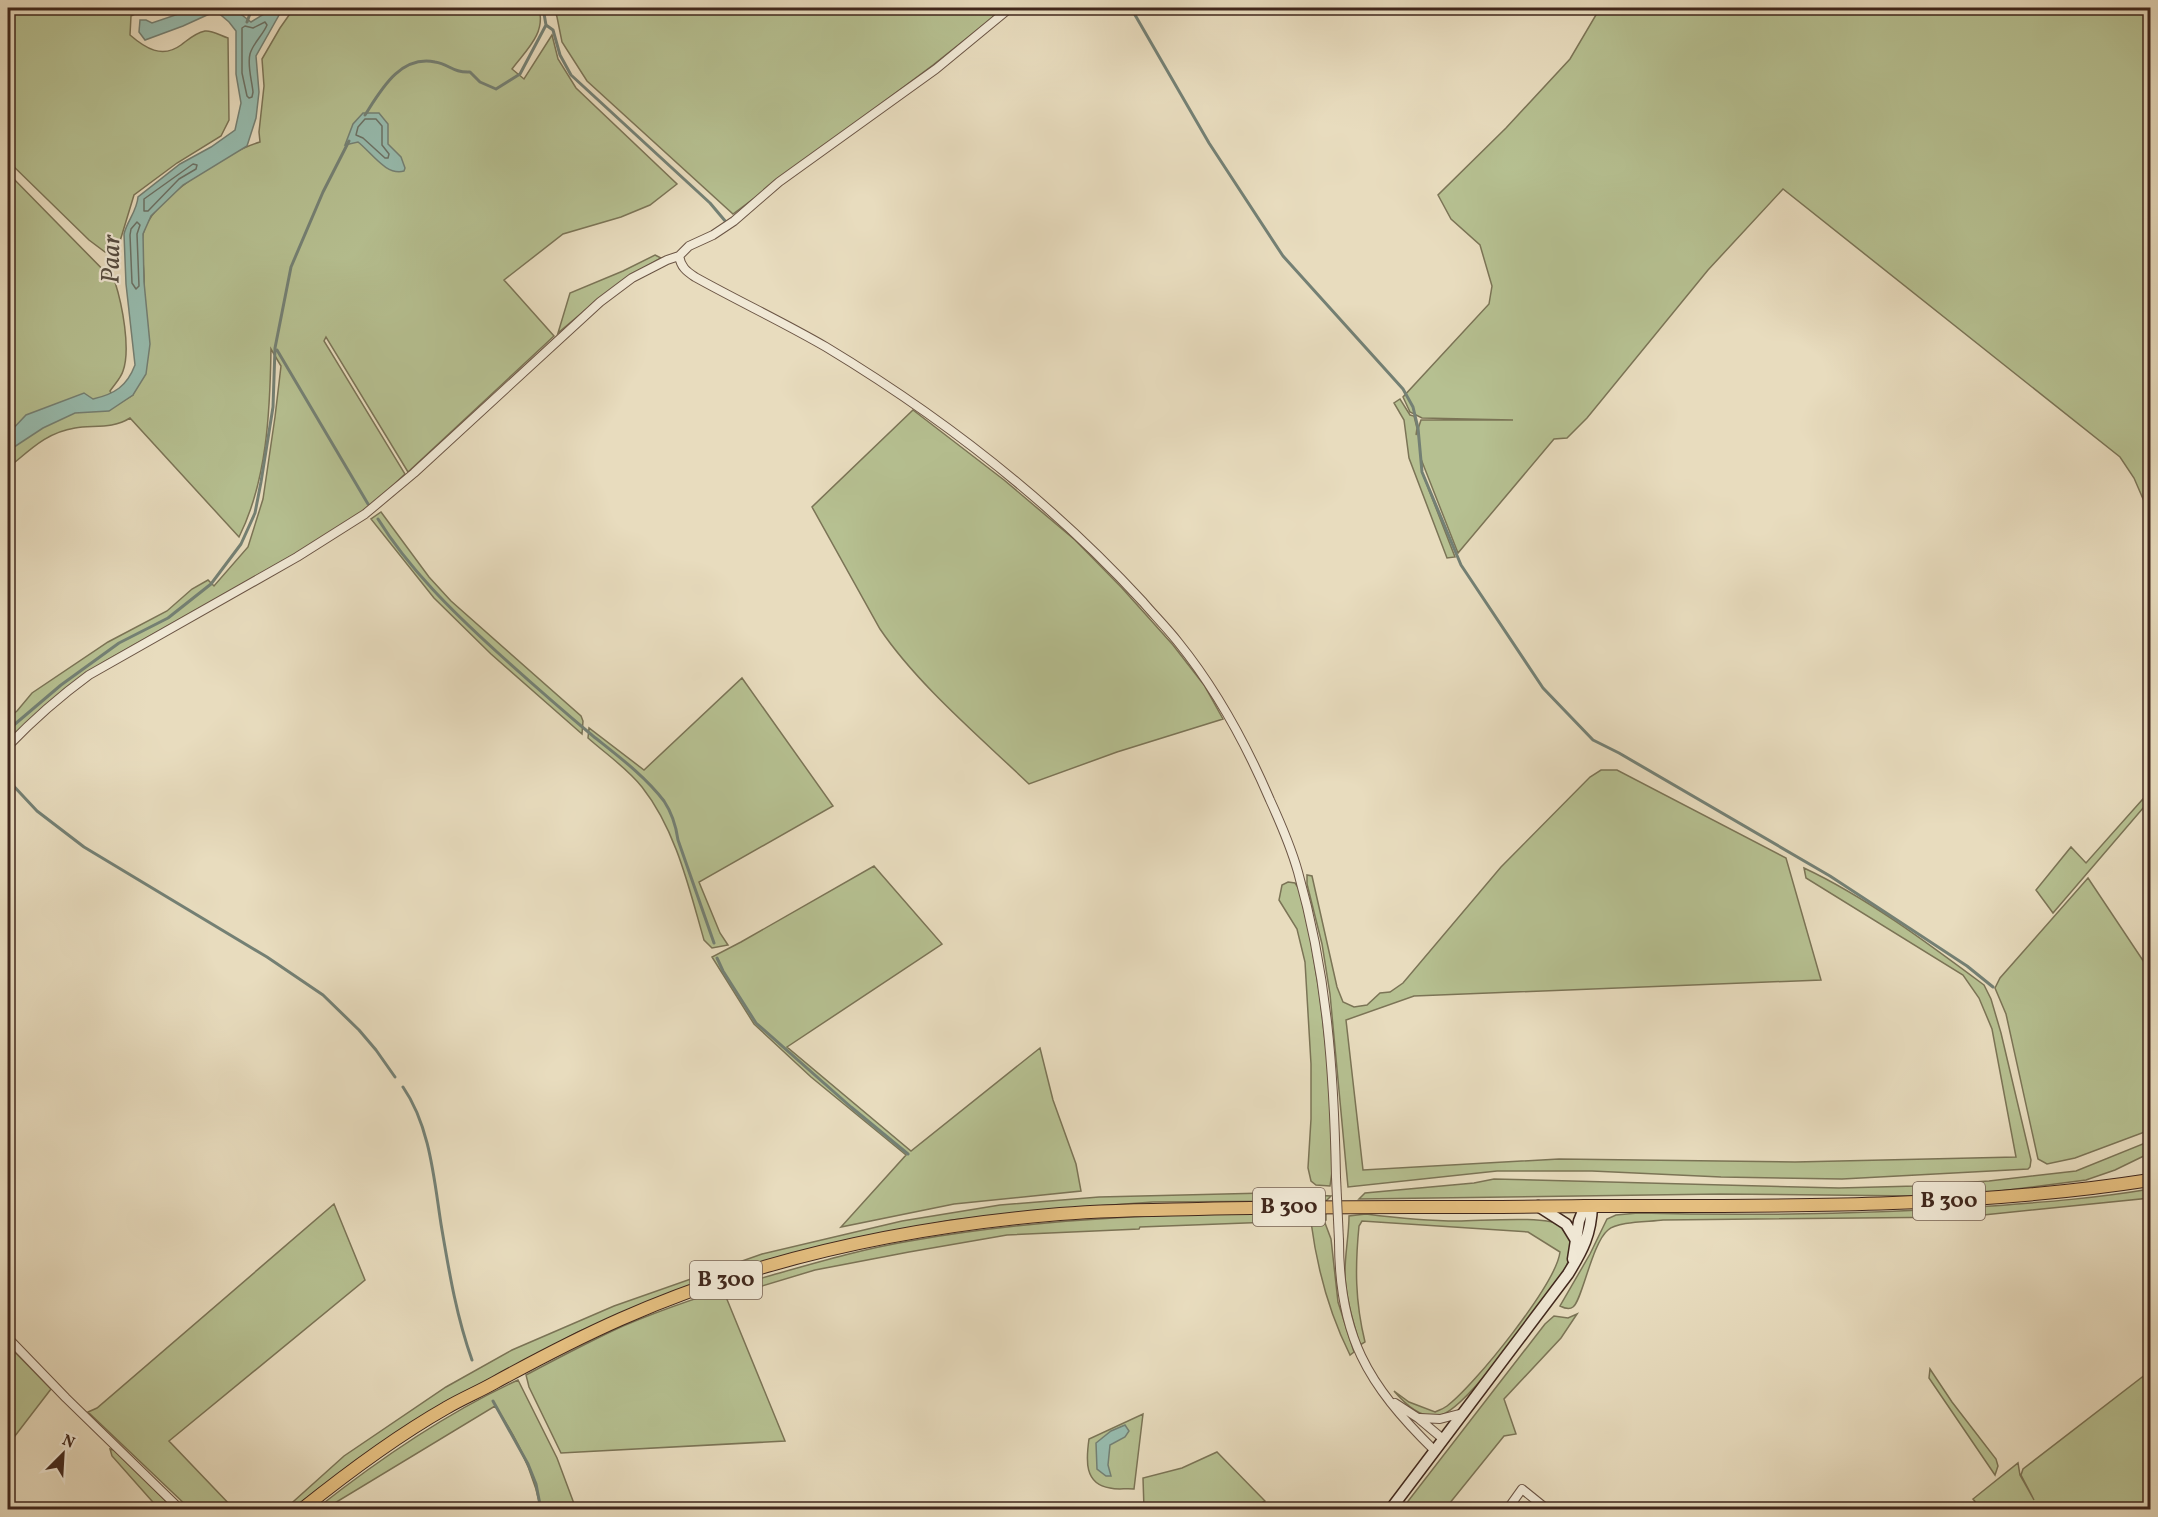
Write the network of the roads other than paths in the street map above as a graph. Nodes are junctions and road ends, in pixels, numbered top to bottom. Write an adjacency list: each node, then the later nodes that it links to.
1 (1010, 8): 2 (street)
2 (680, 256): 3 (street); 10 (street, bridge)
3 (8, 746)
4 (2151, 1180): 6 (main road, B 300)
5 (1538, 1206): 6 (main road, B 300); 7 (main road); 16 (main road, B 300)
6 (1588, 1206): 7 (main road); 8 (main road)
7 (1577, 1242): 8 (main road)
8 (1568, 1274): 11 (main road)
9 (8, 1338): 15 (street)
10 (1386, 1397): 12 (street); 14 (street)
11 (1463, 1413): 12 (street); 13 (main road)
12 (1418, 1418): 13 (street)
13 (1443, 1439): 14 (main road)
14 (1434, 1450): 17 (main road)
15 (181, 1509)
16 (301, 1509)
17 (1390, 1509)
18 (1507, 1509): 19 (street)
19 (1548, 1509)

